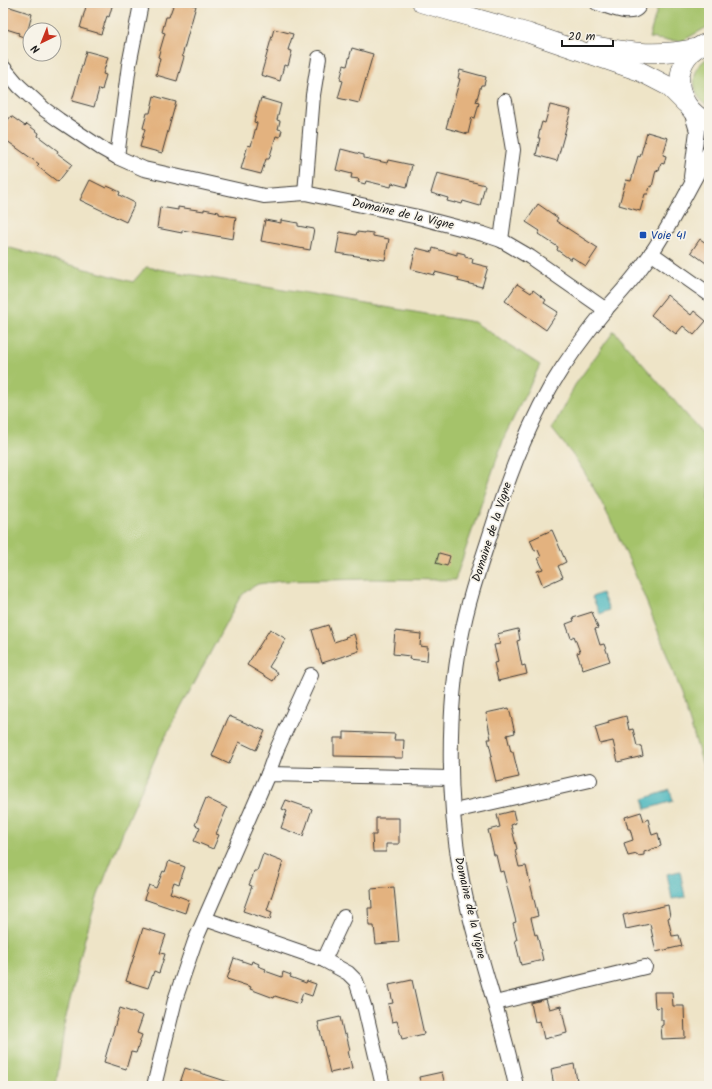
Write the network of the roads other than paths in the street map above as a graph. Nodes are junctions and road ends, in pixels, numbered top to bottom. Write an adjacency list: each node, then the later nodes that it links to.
1 (422, 3): 5 (main road)
2 (597, 3): 3 (street)
3 (640, 3)
4 (141, 4): 13 (street)
5 (528, 33): 6 (main road); 10 (main road)
6 (703, 45): 10 (main road)
7 (319, 58): 15 (street)
8 (3, 67): 13 (street, Domaine de la Vigne)
9 (504, 101): 16 (street)
10 (688, 107): 11 (main road); 14 (street, Domaine de la Vigne)
11 (709, 122)
12 (709, 152): 14 (street, Domaine de la Vigne)
13 (117, 157): 15 (street, Domaine de la Vigne)
14 (688, 189): 17 (street, Domaine de la Vigne)
15 (305, 193): 16 (street, Domaine de la Vigne)
16 (500, 240): 19 (street, Domaine de la Vigne)
17 (651, 253): 18 (street); 19 (street, Domaine de la Vigne)
18 (709, 294)
19 (606, 310): 22 (street, Domaine de la Vigne)
20 (311, 675): 21 (street)
21 (268, 774): 22 (street); 26 (street)
22 (451, 778): 24 (street, Domaine de la Vigne)
23 (590, 780): 24 (street)
24 (454, 811): 29 (street, Domaine de la Vigne)
25 (344, 917): 27 (street)
26 (205, 919): 27 (street); 30 (street)
27 (324, 960): 31 (street)
28 (645, 967): 29 (street)
29 (495, 1003): 32 (street, Domaine de la Vigne)
30 (154, 1086)
31 (384, 1086)
32 (516, 1086)

